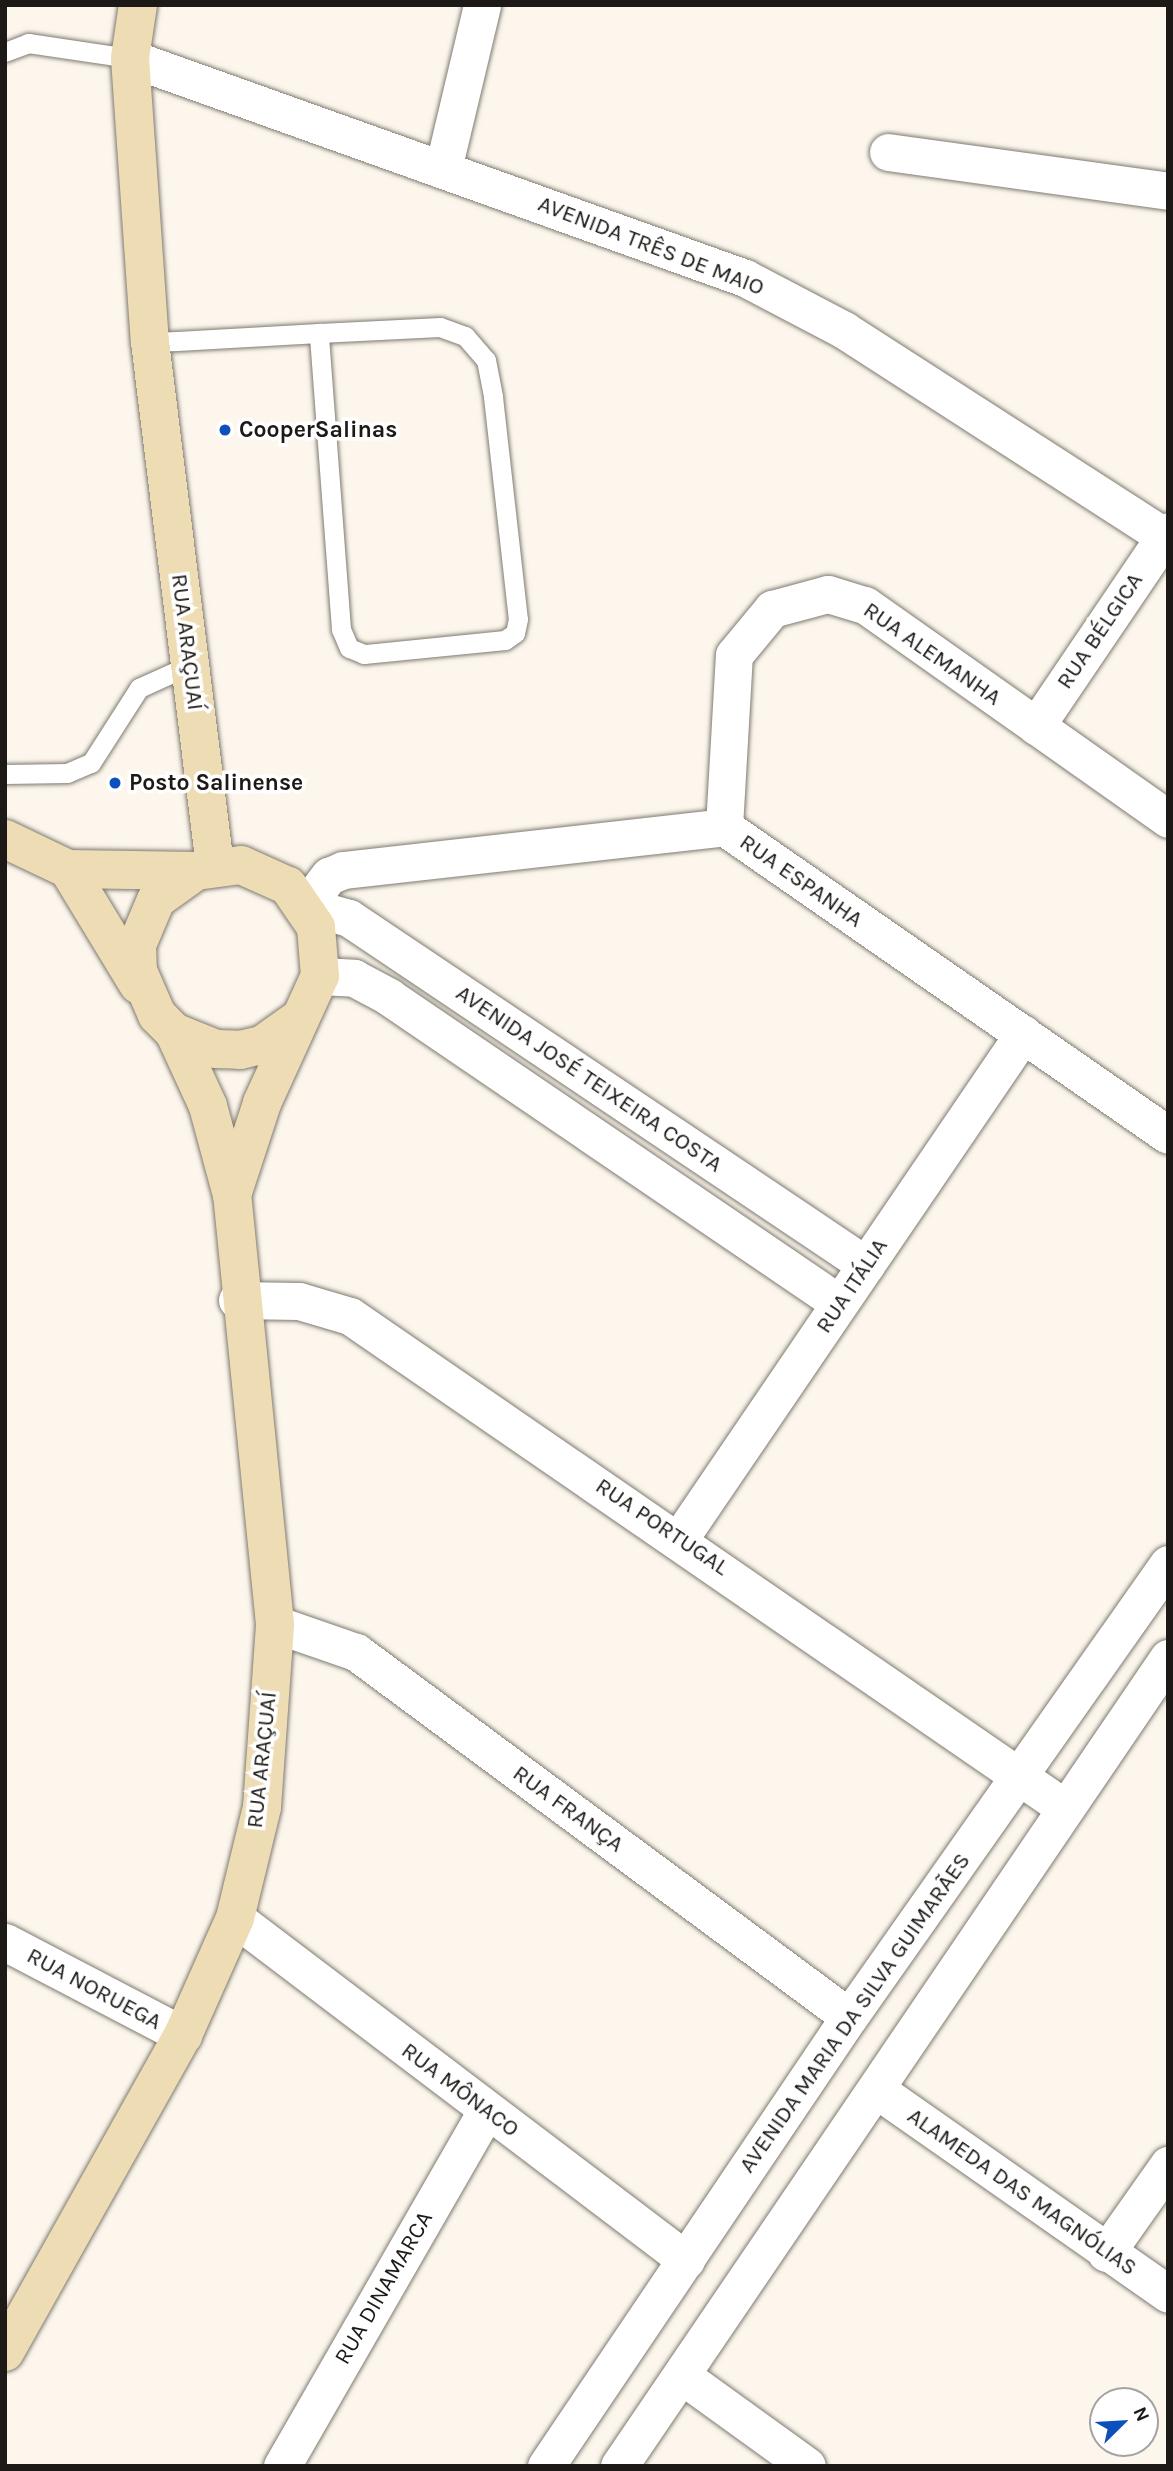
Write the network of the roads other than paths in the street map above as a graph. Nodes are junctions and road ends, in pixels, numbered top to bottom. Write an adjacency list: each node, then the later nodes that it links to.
1 (138, 5): 4 (main road, RUA ARAÇUAÍ)
2 (482, 5): 6 (street)
3 (5, 52): 4 (lane)
4 (130, 58): 6 (street, AVENIDA TRÊS DE MAIO); 9 (main road, RUA ARAÇUAÍ)
5 (888, 152): 7 (street)
6 (443, 169): 10 (street, AVENIDA TRÊS DE MAIO)
7 (1168, 191)
8 (319, 333): 8 (lane); 9 (lane)
9 (150, 342): 11 (main road, RUA ARAÇUAÍ)
10 (1167, 535): 12 (street, RUA BÉLGICA)
11 (190, 665): 13 (lane); 17 (main road, RUA ARAÇUAÍ)
12 (1036, 726): 14 (street, RUA ALEMANHA); 15 (street, RUA ALEMANHA)
13 (5, 774)
14 (1168, 819)
15 (724, 827): 19 (street, RUA ESPANHA); 24 (street, RUA ESPANHA)
16 (5, 839): 18 (main road)
17 (205, 868): 18 (main road); 19 (main road); 21 (main road)
18 (68, 869): 21 (main road)
19 (306, 905): 20 (main road, RUA ARAÇUAÍ); 27 (street, AVENIDA JOSÉ TEIXEIRA COSTA)
20 (320, 976): 22 (main road, RUA ARAÇUAÍ); 29 (street, AVENIDA JOSÉ TEIXEIRA COSTA)
21 (145, 994): 23 (main road)
22 (300, 1018): 23 (main road); 26 (main road, RUA ARAÇUAÍ)
23 (174, 1032): 26 (main road, RUA ARAÇUAÍ)
24 (1023, 1034): 25 (street, RUA ESPANHA); 27 (street, RUA ITÁLIA)
25 (1168, 1135)
26 (232, 1195): 28 (main road, RUA ARAÇUAÍ)
27 (866, 1265): 29 (street, RUA ITÁLIA)
28 (237, 1300): 30 (street, RUA PORTUGAL); 32 (main road, RUA ARAÇUAÍ)
29 (839, 1303): 30 (street, RUA ITÁLIA)
30 (680, 1538): 34 (street, RUA PORTUGAL)
31 (1168, 1564): 34 (street, AVENIDA MARIA DA SILVA GUIMARÃES)
32 (275, 1624): 36 (main road, RUA ARAÇUAÍ); 38 (street, RUA FRANÇA)
33 (1168, 1658): 35 (street)
34 (1020, 1777): 35 (street, RUA PORTUGAL); 38 (street, AVENIDA MARIA DA SILVA GUIMARÃES)
35 (1065, 1808): 40 (street)
36 (235, 1918): 39 (main road, RUA ARAÇUAÍ); 41 (street, RUA MÔNACO)
37 (5, 1942): 39 (street, RUA NORUEGA)
38 (849, 2017): 44 (street, AVENIDA MARIA DA SILVA GUIMARÃES)
39 (183, 2035): 46 (main road, RUA ARAÇUAÍ)
40 (877, 2090): 43 (street, ALAMEDA DAS MAGNÓLIAS); 47 (street)
41 (486, 2111): 44 (street, RUA MÔNACO); 48 (street, RUA DINAMARCA)
42 (1168, 2165): 43 (street)
43 (1106, 2253): 45 (street, ALAMEDA DAS MAGNÓLIAS)
44 (686, 2260): 49 (street, AVENIDA MARIA DA SILVA GUIMARÃES)
45 (1168, 2294)
46 (5, 2352)
47 (681, 2375): 50 (street); 51 (street)
48 (282, 2466)
49 (547, 2466)
50 (619, 2466)
51 (807, 2466)

